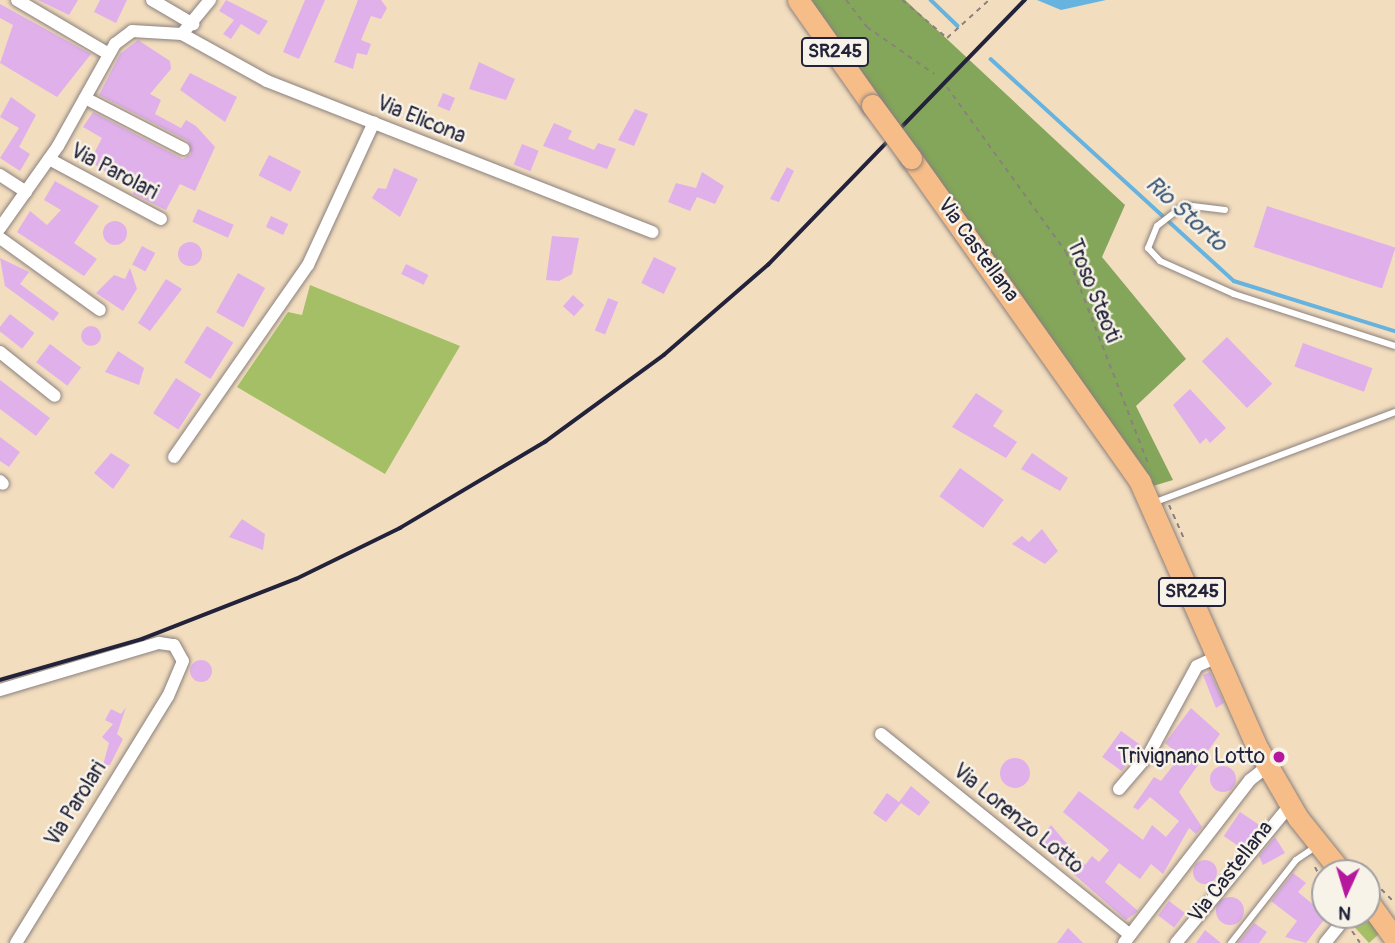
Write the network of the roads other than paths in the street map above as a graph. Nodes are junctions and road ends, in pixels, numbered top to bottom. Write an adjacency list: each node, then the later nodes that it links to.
1 (17, 0): 7 (street)
2 (152, 0): 5 (street)
3 (210, 0): 5 (street)
4 (798, 0): 25 (main road, Via Castellana / SR245, bridge)
5 (193, 24): 6 (street)
6 (182, 34): 7 (street); 9 (street, Via Elicona)
7 (107, 53): 8 (street)
8 (85, 98): 10 (street); 11 (street)
9 (374, 122): 17 (street, Via Elicona); 24 (street)
10 (184, 149)
11 (49, 159): 13 (street); 15 (street, Via Parolari)
12 (0, 175): 13 (street)
13 (26, 192): 16 (street)
14 (1225, 210): 20 (lane)
15 (161, 219)
16 (0, 228)
17 (652, 232)
18 (0, 238): 19 (street)
19 (100, 310)
20 (1395, 346)
21 (0, 352): 22 (street)
22 (55, 396)
23 (1395, 412): 25 (lane)
24 (174, 457)
25 (1152, 504): 26 (main road, Via Castellana / SR245)
26 (1217, 657): 29 (main road, Via Castellana / SR245); 30 (street)
27 (0, 690): 38 (street, Via Parolari)
28 (881, 734): 36 (street, Via Lorenzo Lotto)
29 (1268, 766): 31 (main road, Via Castellana / SR245); 36 (street, Via Lorenzo Lotto)
30 (1119, 789)
31 (1290, 805): 32 (main road, Via Castellana / SR245); 39 (street, Via Castellana)
32 (1318, 845): 33 (main road, Via Castellana / SR245); 40 (lane, Via Castellana)
33 (1338, 859)
34 (1381, 912): 37 (main road)
35 (1338, 929): 41 (street)
36 (1127, 939)
37 (1395, 939)
38 (16, 943)
39 (1176, 943)
40 (1231, 943)
41 (1325, 943)

